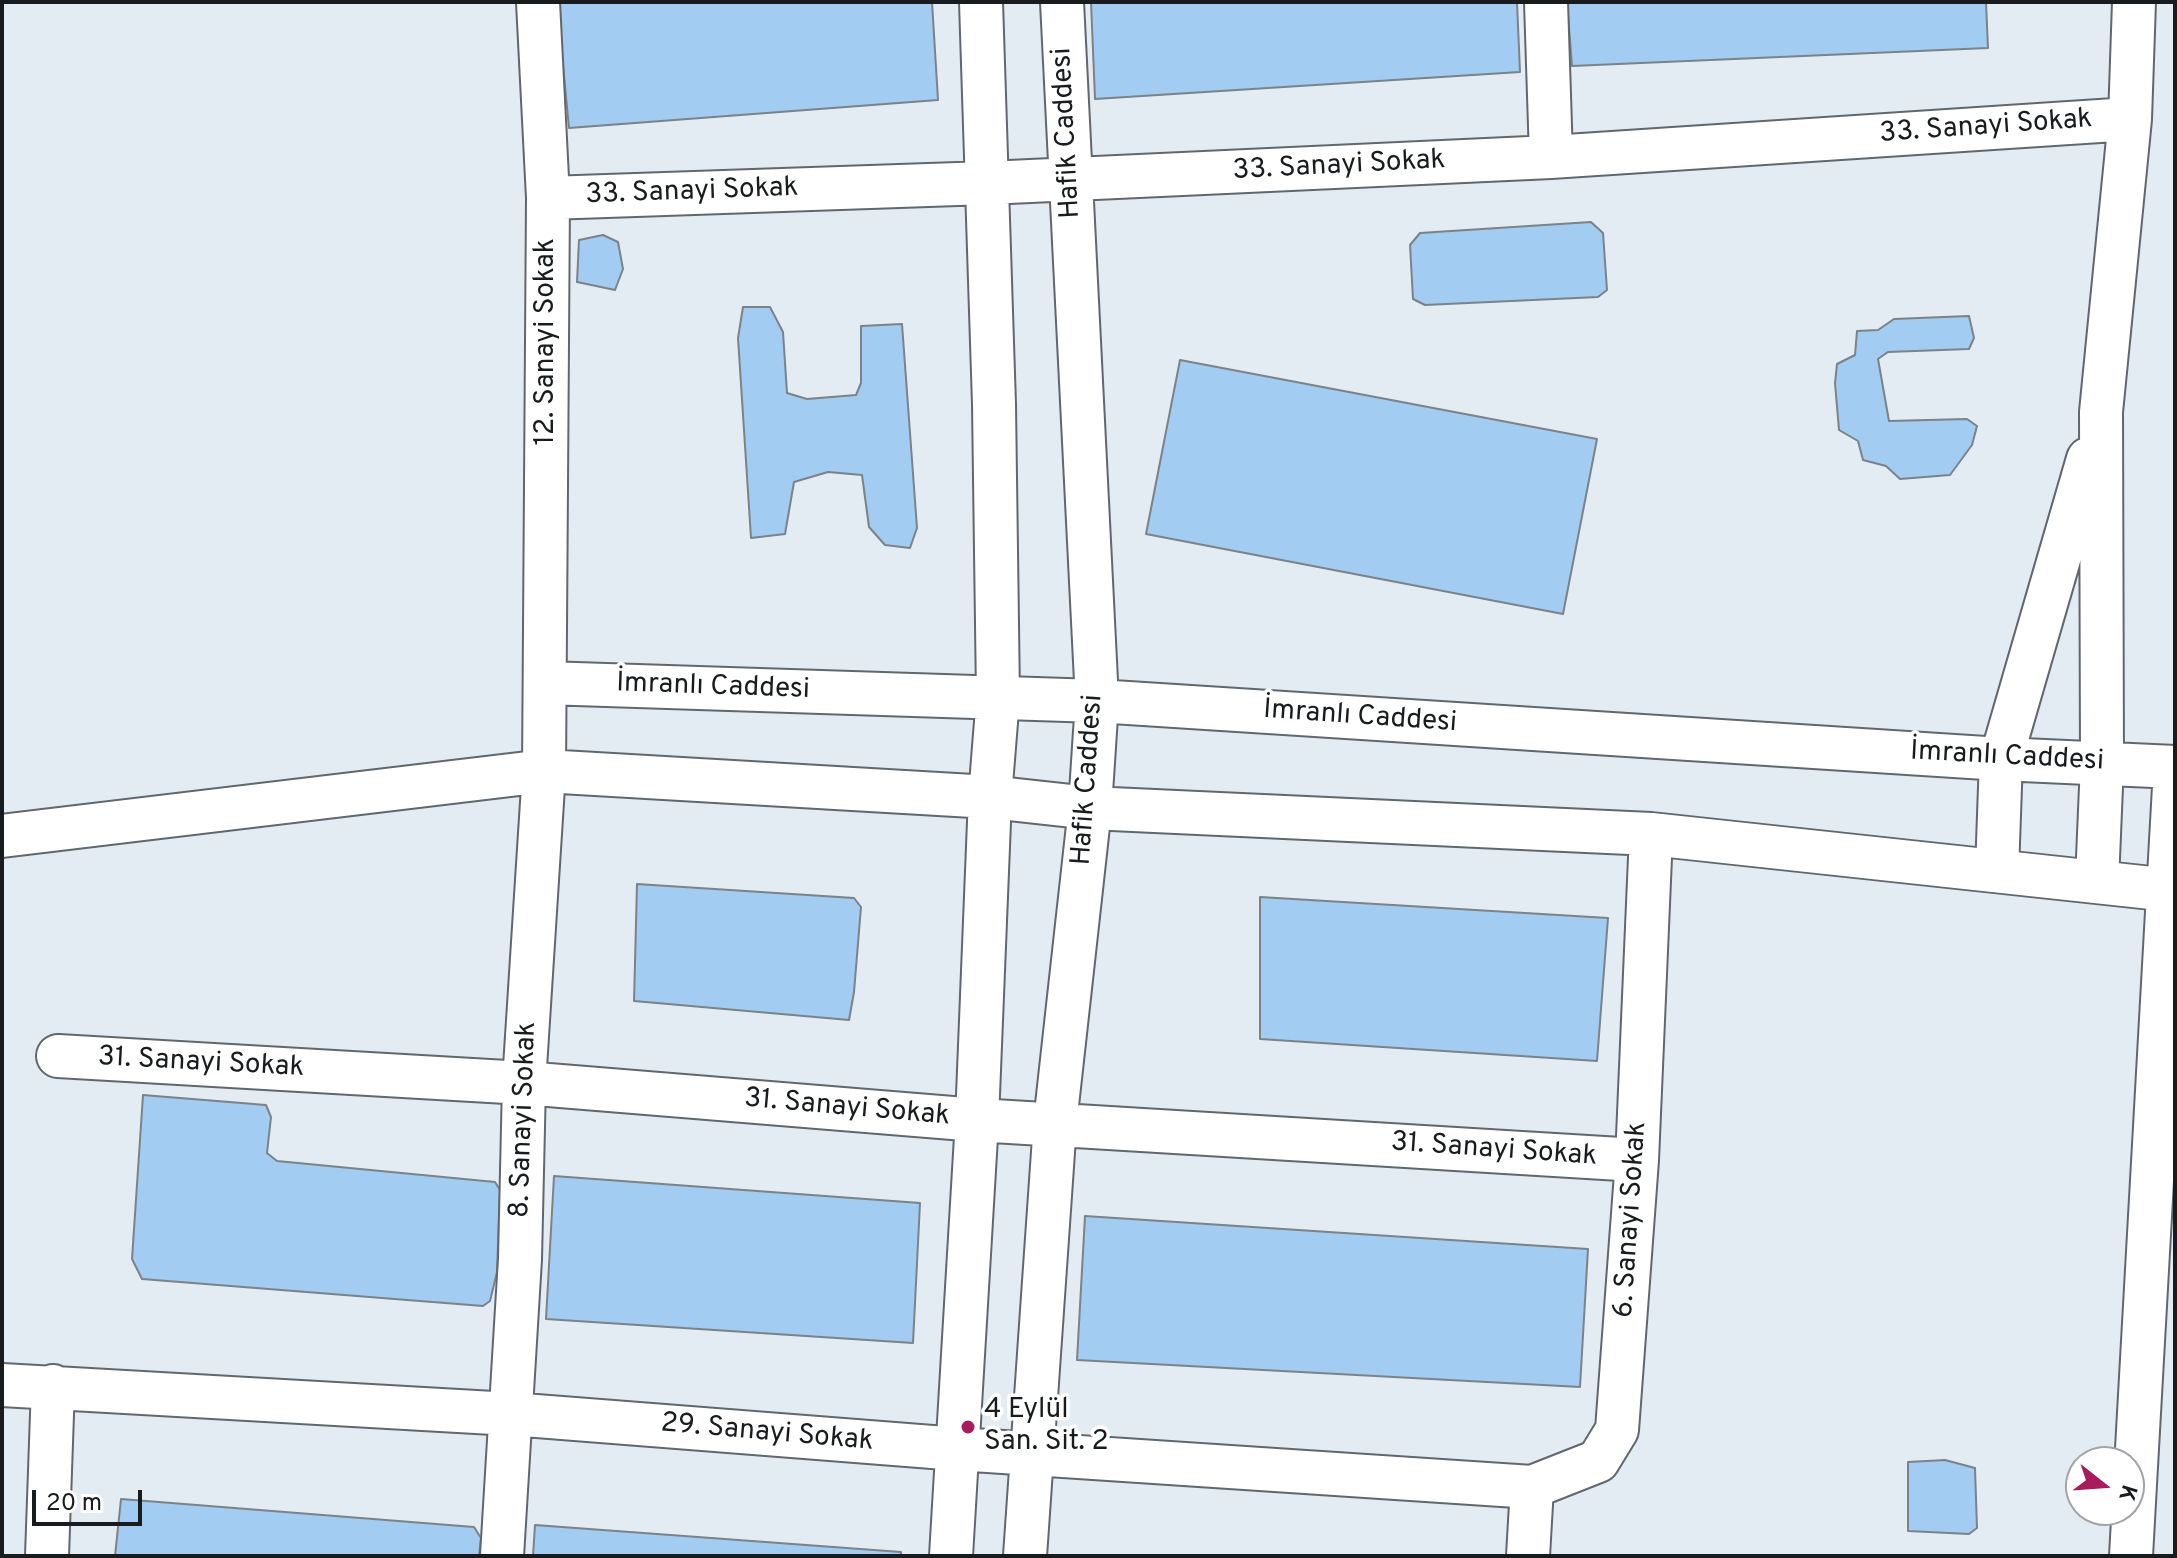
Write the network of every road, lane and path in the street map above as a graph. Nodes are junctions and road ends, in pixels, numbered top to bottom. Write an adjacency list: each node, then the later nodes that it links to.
1 (538, 2): 10 (street, 12. Sanayi Sokak)
2 (981, 2): 9 (street)
3 (1062, 2): 8 (street, Hafik Caddesi)
4 (1546, 2): 7 (street)
5 (2134, 2): 6 (street)
6 (2130, 119): 7 (street, 33. Sanayi Sokak); 11 (street)
7 (1551, 157): 8 (street, 33. Sanayi Sokak)
8 (1071, 179): 9 (street, 33. Sanayi Sokak); 14 (street, Hafik Caddesi)
9 (987, 183): 10 (street, 33. Sanayi Sokak); 13 (street)
10 (548, 198): 12 (street, 12. Sanayi Sokak)
11 (2101, 412): 15 (street); 16 (street)
12 (545, 683): 13 (street, İmranlı Caddesi); 18 (street, 8. Sanayi Sokak)
13 (998, 697): 14 (street, İmranlı Caddesi); 19 (street)
14 (1097, 701): 15 (street, İmranlı Caddesi); 20 (street, Hafik Caddesi)
15 (2001, 759): 16 (street, İmranlı Caddesi); 23 (street)
16 (2102, 763): 17 (street, İmranlı Caddesi); 24 (street)
17 (2175, 768): 25 (street)
18 (544, 771): 19 (street); 22 (street); 27 (street, 8. Sanayi Sokak)
19 (990, 797): 20 (street); 28 (street)
20 (1090, 808): 21 (street); 29 (street, Hafik Caddesi)
21 (1651, 834): 23 (street); 30 (street, 6. Sanayi Sokak)
22 (2, 836)
23 (1997, 871): 24 (street)
24 (2097, 882): 25 (street)
25 (2170, 890): 42 (street)
26 (58, 1056): 27 (street, 31. Sanayi Sokak)
27 (524, 1083): 28 (street, 31. Sanayi Sokak); 33 (street, 8. Sanayi Sokak)
28 (977, 1120): 29 (street, 31. Sanayi Sokak); 34 (street)
29 (1055, 1123): 30 (street, 31. Sanayi Sokak); 35 (street, Hafik Caddesi)
30 (1637, 1160): 36 (street, 6. Sanayi Sokak)
31 (2, 1385): 32 (street, 29. Sanayi Sokak)
32 (53, 1386): 33 (street, 29. Sanayi Sokak); 37 (street)
33 (511, 1414): 34 (street, 29. Sanayi Sokak); 38 (street, 8. Sanayi Sokak)
34 (958, 1449): 35 (street, 29. Sanayi Sokak); 39 (street)
35 (1032, 1452): 36 (street, 29. Sanayi Sokak); 40 (street, Hafik Caddesi)
36 (1532, 1487): 41 (street)
37 (47, 1556)
38 (502, 1556)
39 (951, 1556)
40 (1025, 1556)
41 (1528, 1556)
42 (2131, 1556)

